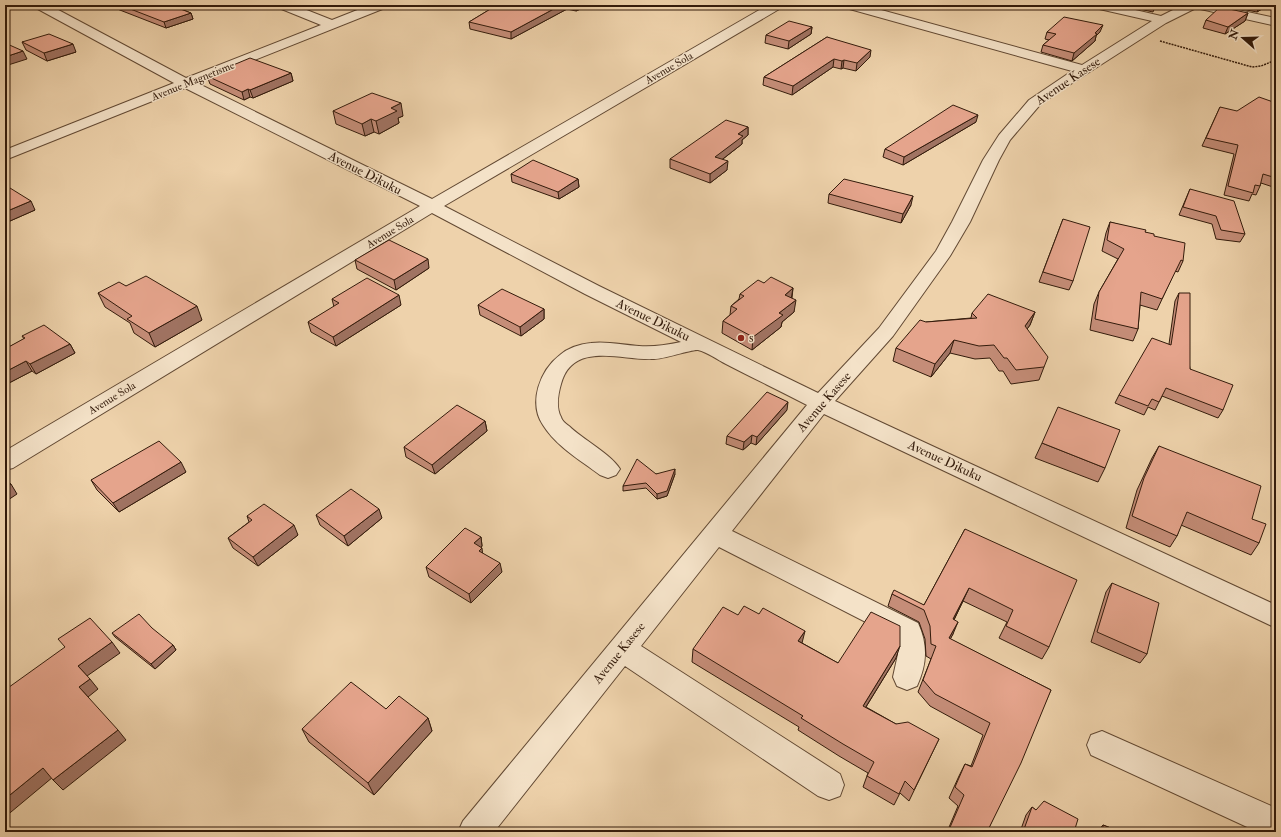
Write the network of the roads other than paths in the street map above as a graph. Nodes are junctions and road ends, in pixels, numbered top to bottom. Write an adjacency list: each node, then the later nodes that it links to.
1 (40, 5): 13 (street, Avenue Dikuku)
2 (284, 5): 11 (street)
3 (381, 5): 11 (street, Avenue Magnetisme)
4 (777, 5): 15 (street, Avenue Sola)
5 (850, 5): 12 (street)
6 (1099, 5): 9 (street)
7 (1192, 5): 9 (street, Avenue Kasese)
8 (1200, 5): 10 (street)
9 (1162, 20): 12 (street, Avenue Kasese)
10 (1276, 22)
11 (333, 24): 13 (street, Avenue Magnetisme)
12 (1084, 70): 17 (street, Avenue Kasese)
13 (187, 84): 14 (street, Avenue Magnetisme); 15 (street, Avenue Dikuku)
14 (5, 155)
15 (432, 206): 16 (street, Avenue Dikuku); 18 (street, Avenue Sola)
16 (700, 343): 17 (street, Avenue Dikuku); 19 (street)
17 (821, 403): 20 (street, Avenue Kasese); 21 (street, Avenue Dikuku)
18 (5, 462)
19 (608, 469)
20 (715, 534): 22 (street, Avenue Kasese); 23 (street)
21 (1276, 617)
22 (622, 649): 25 (street); 27 (street, Avenue Kasese)
23 (906, 677)
24 (1102, 745): 26 (street)
25 (829, 785)
26 (1276, 824)
27 (474, 832)

